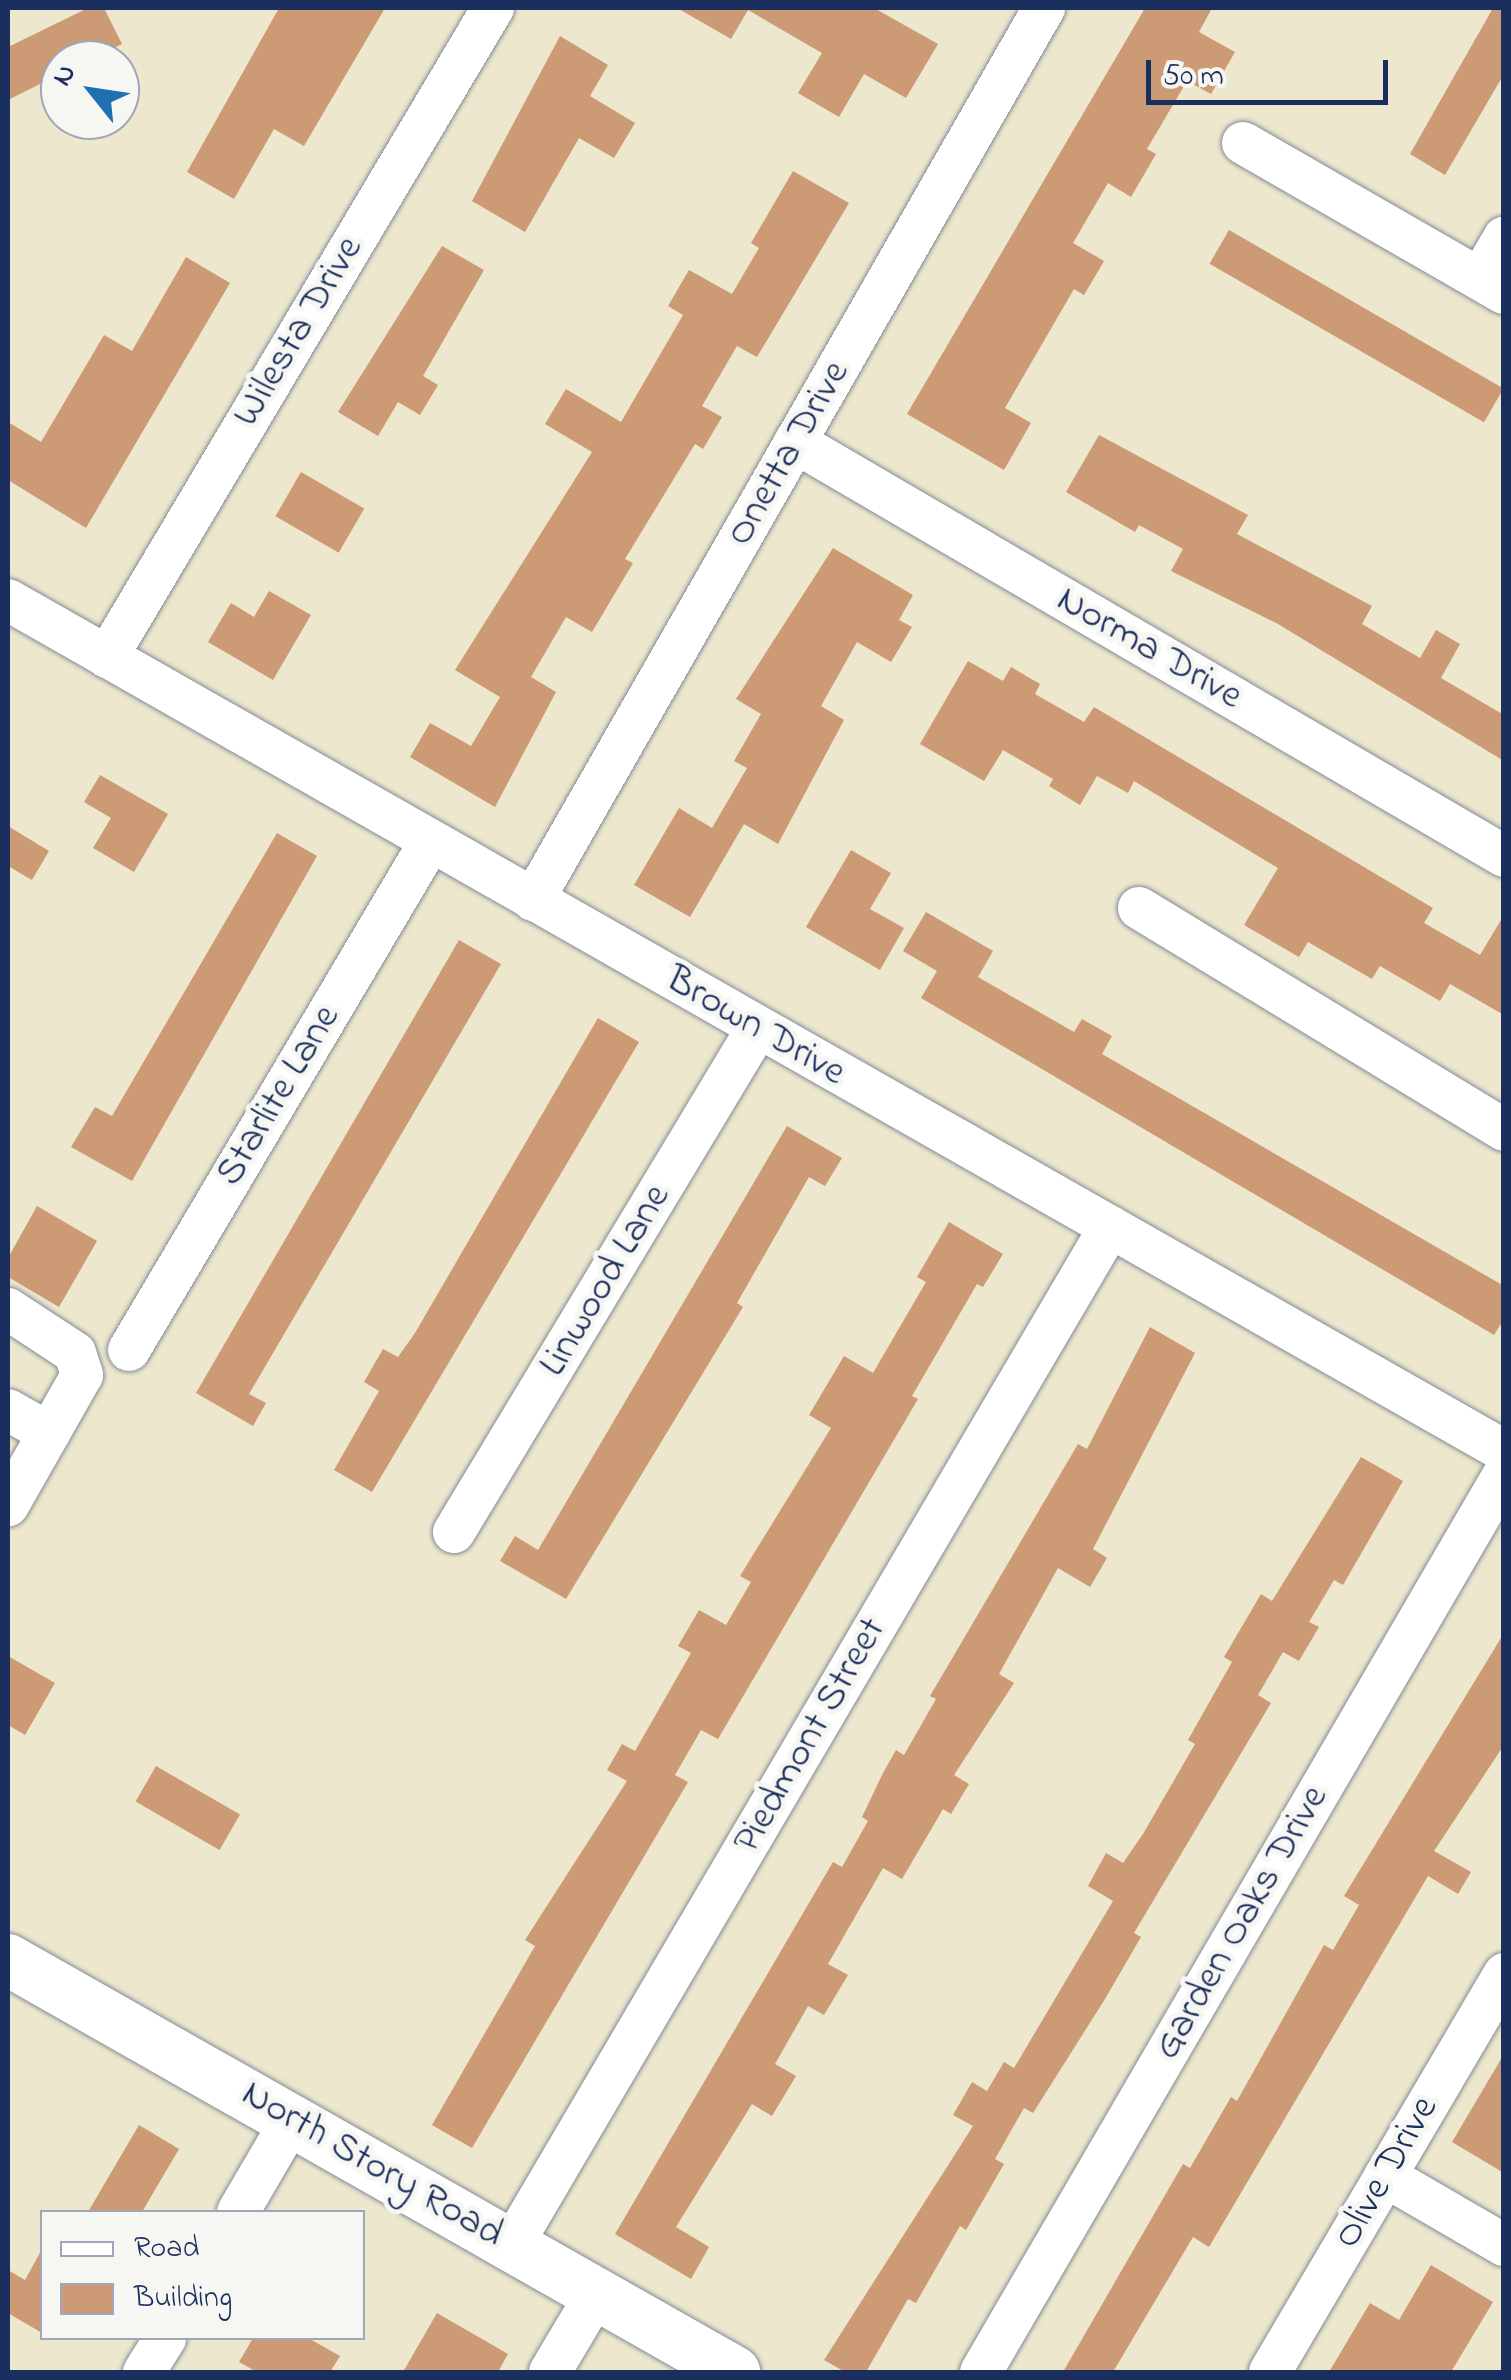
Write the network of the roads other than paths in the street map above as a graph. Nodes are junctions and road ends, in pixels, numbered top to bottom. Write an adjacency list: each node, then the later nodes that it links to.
1 (493, 8): 8 (street, Wilesta Drive)
2 (1040, 9): 6 (street, Onetta Drive)
3 (1242, 143): 5 (street)
4 (1504, 238): 5 (street)
5 (1492, 286)
6 (796, 442): 10 (street, Norma Drive); 11 (street, Onetta Drive)
7 (8, 600): 8 (street, Brown Drive)
8 (107, 657): 9 (street, Brown Drive)
9 (430, 842): 11 (street, Brown Drive); 17 (street, Starlite Lane)
10 (1504, 856)
11 (534, 900): 13 (street, Brown Drive)
12 (1139, 908): 14 (street)
13 (757, 1029): 15 (street, Brown Drive); 23 (street, Linwood Lane)
14 (1504, 1130)
15 (1110, 1227): 20 (street, Brown Drive); 29 (street, Piedmont Street)
16 (8, 1309): 19 (street)
17 (129, 1350)
18 (8, 1410): 19 (street)
19 (49, 1433): 22 (street)
20 (1504, 1451)
21 (1504, 1474): 36 (street, Garden Oaks Drive)
22 (8, 1505)
23 (454, 1532)
24 (8, 1960): 26 (main road, North Story Road)
25 (1504, 1974): 27 (street, Olive Drive)
26 (293, 2118): 28 (street); 29 (main road, North Story Road)
27 (1385, 2176): 30 (street); 37 (street, Olive Drive)
28 (239, 2210)
29 (512, 2245): 31 (main road, North Story Road)
30 (1504, 2245)
31 (596, 2293): 34 (street); 35 (main road, North Story Road)
32 (164, 2340): 33 (street)
33 (144, 2372)
34 (550, 2372)
35 (734, 2372)
36 (981, 2372)
37 (1270, 2372)

